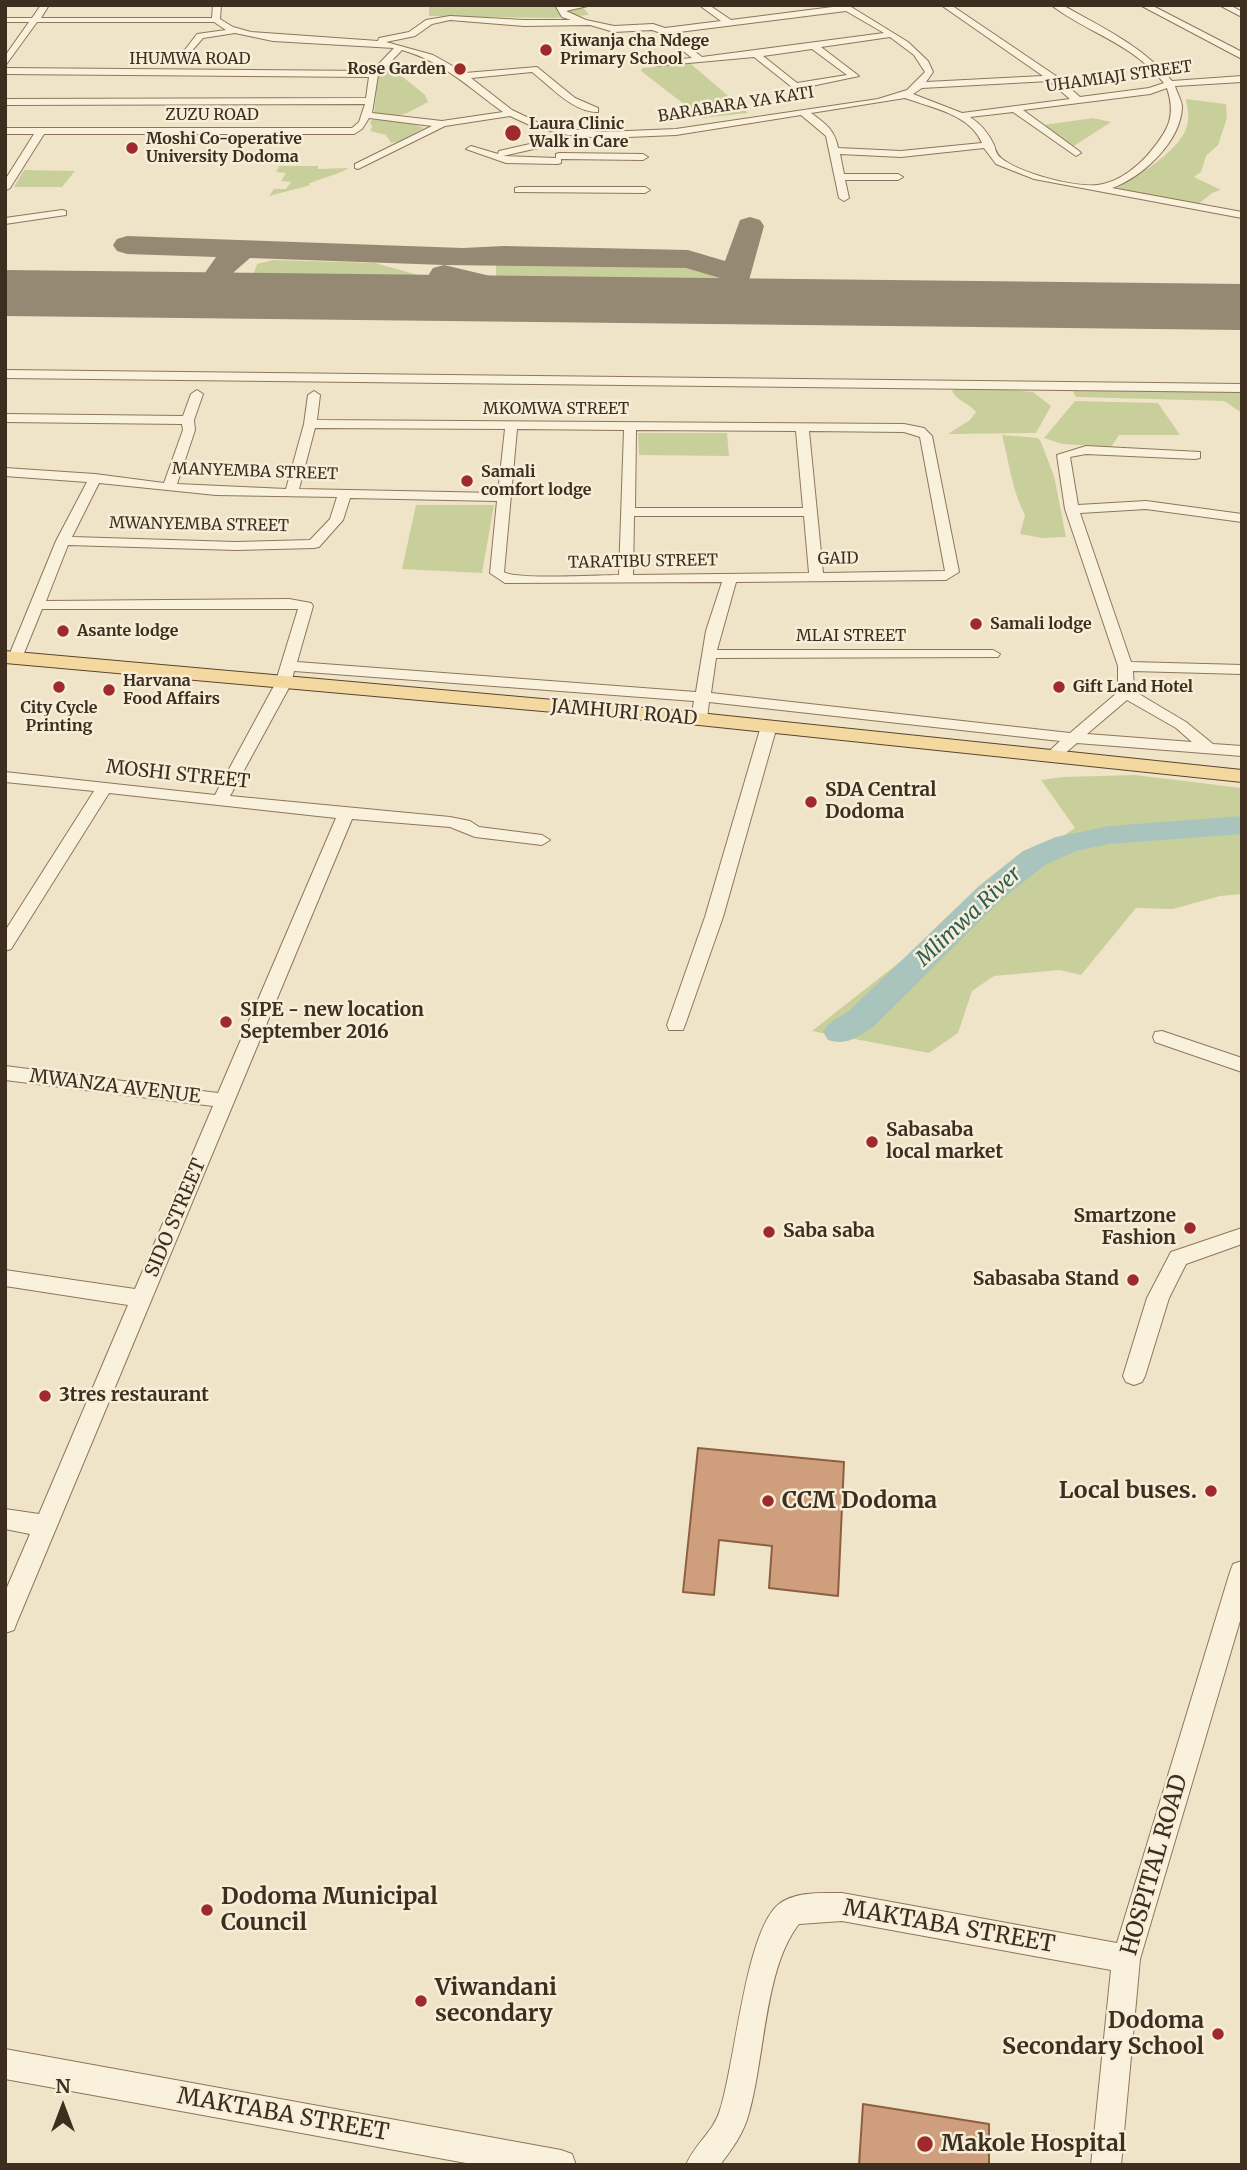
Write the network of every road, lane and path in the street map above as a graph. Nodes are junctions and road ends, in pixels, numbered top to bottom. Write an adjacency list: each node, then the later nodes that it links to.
1 (45, 5): 13 (street)
2 (217, 5): 14 (street)
3 (588, 5): 9 (street)
4 (703, 5): 16 (street)
5 (945, 5): 33 (street)
6 (1055, 5): 36 (street)
7 (1144, 5): 24 (street)
8 (1223, 5): 11 (street)
9 (560, 7): 15 (street)
10 (844, 7): 16 (street); 19 (street)
11 (1242, 15)
12 (5, 20): 13 (street)
13 (33, 20): 14 (street); 27 (street)
14 (216, 20): 17 (street, BARABARA YA KATI)
15 (591, 22): 18 (street); 20 (street)
16 (728, 22): 18 (street)
17 (234, 31): 20 (street, BARABARA YA KATI); 25 (street)
18 (664, 31): 26 (street)
19 (889, 35): 21 (street); 37 (street)
20 (370, 42): 22 (street, BARABARA YA KATI)
21 (814, 46): 23 (street); 38 (street)
22 (400, 47): 31 (street); 32 (street, BARABARA YA KATI)
23 (756, 54): 26 (street); 38 (street)
24 (1242, 57)
25 (183, 59)
26 (700, 60): 28 (street)
27 (5, 63)
28 (659, 64)
29 (5, 71): 30 (street, IHUMWA ROAD)
30 (60, 72): 31 (street, IHUMWA ROAD); 35 (street)
31 (374, 74): 42 (street)
32 (461, 76): 47 (street); 50 (street, BARABARA YA KATI)
33 (1053, 78): 37 (street); 41 (street)
34 (1242, 79): 36 (street, UHAMIAJI STREET)
35 (54, 82)
36 (1171, 84): 41 (street, UHAMIAJI STREET); 70 (street)
37 (919, 85): 40 (street, BARABARA YA KATI)
38 (797, 86): 46 (street)
39 (48, 92): 44 (street)
40 (906, 95): 46 (street, BARABARA YA KATI); 52 (street)
41 (1076, 99): 45 (street, UHAMIAJI STREET)
42 (368, 101): 44 (street); 51 (street)
43 (5, 102): 44 (street)
44 (41, 102): 48 (street)
45 (1012, 107): 52 (street, UHAMIAJI STREET); 62 (street)
46 (819, 108): 49 (street, BARABARA YA KATI)
47 (595, 110)
48 (36, 111)
49 (802, 111): 58 (street, BARABARA YA KATI); 61 (street)
50 (511, 114): 54 (street); 58 (street, BARABARA YA KATI)
51 (367, 115): 54 (street); 57 (street, ZUZU ROAD)
52 (959, 116): 59 (street)
53 (30, 121): 56 (street)
54 (442, 124): 65 (street)
55 (5, 131): 56 (street, ZUZU ROAD)
56 (24, 131): 57 (street, ZUZU ROAD)
57 (41, 131): 69 (street)
58 (562, 136): 63 (street); 66 (street)
59 (989, 145): 61 (street); 70 (street)
60 (471, 149): 63 (street)
61 (834, 150): 67 (street)
62 (1076, 153)
63 (491, 155): 66 (street)
64 (643, 157): 66 (street)
65 (358, 166)
66 (557, 171): 71 (street); 72 (street)
67 (840, 177): 68 (street); 73 (street)
68 (898, 177)
69 (5, 188)
70 (1102, 188): 75 (street)
71 (519, 190)
72 (645, 190)
73 (844, 198)
74 (62, 213): 76 (street)
75 (1242, 215)
76 (5, 221)
77 (5, 374): 78 (street)
78 (1242, 388)
79 (197, 394): 82 (street)
80 (314, 396): 83 (street)
81 (5, 418): 82 (street)
82 (188, 420): 90 (street)
83 (310, 424): 84 (street, MKOMWA STREET); 91 (street)
84 (511, 427): 85 (street, MKOMWA STREET); 93 (street)
85 (630, 427): 86 (street, MKOMWA STREET); 95 (street)
86 (802, 428): 96 (street); 99 (street, MKOMWA STREET)
87 (1195, 455): 94 (street)
88 (5, 472): 89 (street, MANYEMBA STREET)
89 (95, 478): 90 (street, MANYEMBA STREET); 98 (street)
90 (169, 488): 91 (street, MANYEMBA STREET)
91 (292, 491): 92 (street, MANYEMBA STREET)
92 (345, 492): 93 (street, MANYEMBA STREET); 98 (street, MWANYEMBA STREET)
93 (504, 497): 102 (street, TARATIBU STREET)
94 (1072, 509): 97 (street); 107 (street)
95 (628, 512): 96 (street); 102 (street)
96 (810, 512): 100 (street)
97 (1242, 518)
98 (63, 541): 103 (street)
99 (946, 576): 100 (street, GAID)
100 (816, 577): 101 (street, GAID)
101 (730, 578): 102 (street, TARATIBU STREET); 104 (street, TARATIBU STREET)
102 (626, 579)
103 (38, 605): 106 (street); 109 (street)
104 (709, 654): 105 (street, MLAI STREET); 111 (street, TARATIBU STREET)
105 (993, 654)
106 (8, 657): 109 (main road, JAMHURI ROAD)
107 (1125, 666): 108 (street); 110 (street)
108 (1242, 670)
109 (286, 675): 111 (street); 112 (main road, JAMHURI ROAD); 121 (street)
110 (1125, 693): 114 (street); 115 (street)
111 (702, 697): 112 (street, TARATIBU STREET); 114 (street)
112 (699, 719): 113 (main road, JAMHURI ROAD)
113 (769, 726): 117 (main road, JAMHURI ROAD); 127 (street)
114 (1075, 738): 115 (street); 117 (street)
115 (1209, 749): 116 (street)
116 (1242, 751)
117 (1051, 757): 118 (main road, JAMHURI ROAD)
118 (1242, 776)
119 (5, 777): 120 (street, MOSHI STREET)
120 (104, 788): 121 (street, MOSHI STREET); 125 (street)
121 (220, 800): 122 (street, MOSHI STREET)
122 (346, 814): 123 (street, MOSHI STREET); 131 (street, SIDO STREET)
123 (542, 841)
124 (5, 910): 125 (street)
125 (26, 912): 126 (street)
126 (5, 945)
127 (676, 1026)
128 (1162, 1037): 129 (street)
129 (1242, 1065)
130 (5, 1073): 131 (street, MWANZA AVENUE)
131 (225, 1101): 134 (street, SIDO STREET)
132 (1242, 1236): 135 (street)
133 (5, 1278): 134 (street)
134 (142, 1298): 137 (street, SIDO STREET)
135 (1134, 1376)
136 (5, 1520): 137 (street)
137 (46, 1526): 139 (street, SIDO STREET)
138 (1242, 1572): 140 (street, HOSPITAL ROAD)
139 (5, 1622)
140 (1126, 1959): 143 (street, MAKTABA STREET); 144 (street, HOSPITAL ROAD)
141 (5, 2064): 142 (street, MAKTABA STREET)
142 (561, 2165)
143 (701, 2165)
144 (1105, 2165)

